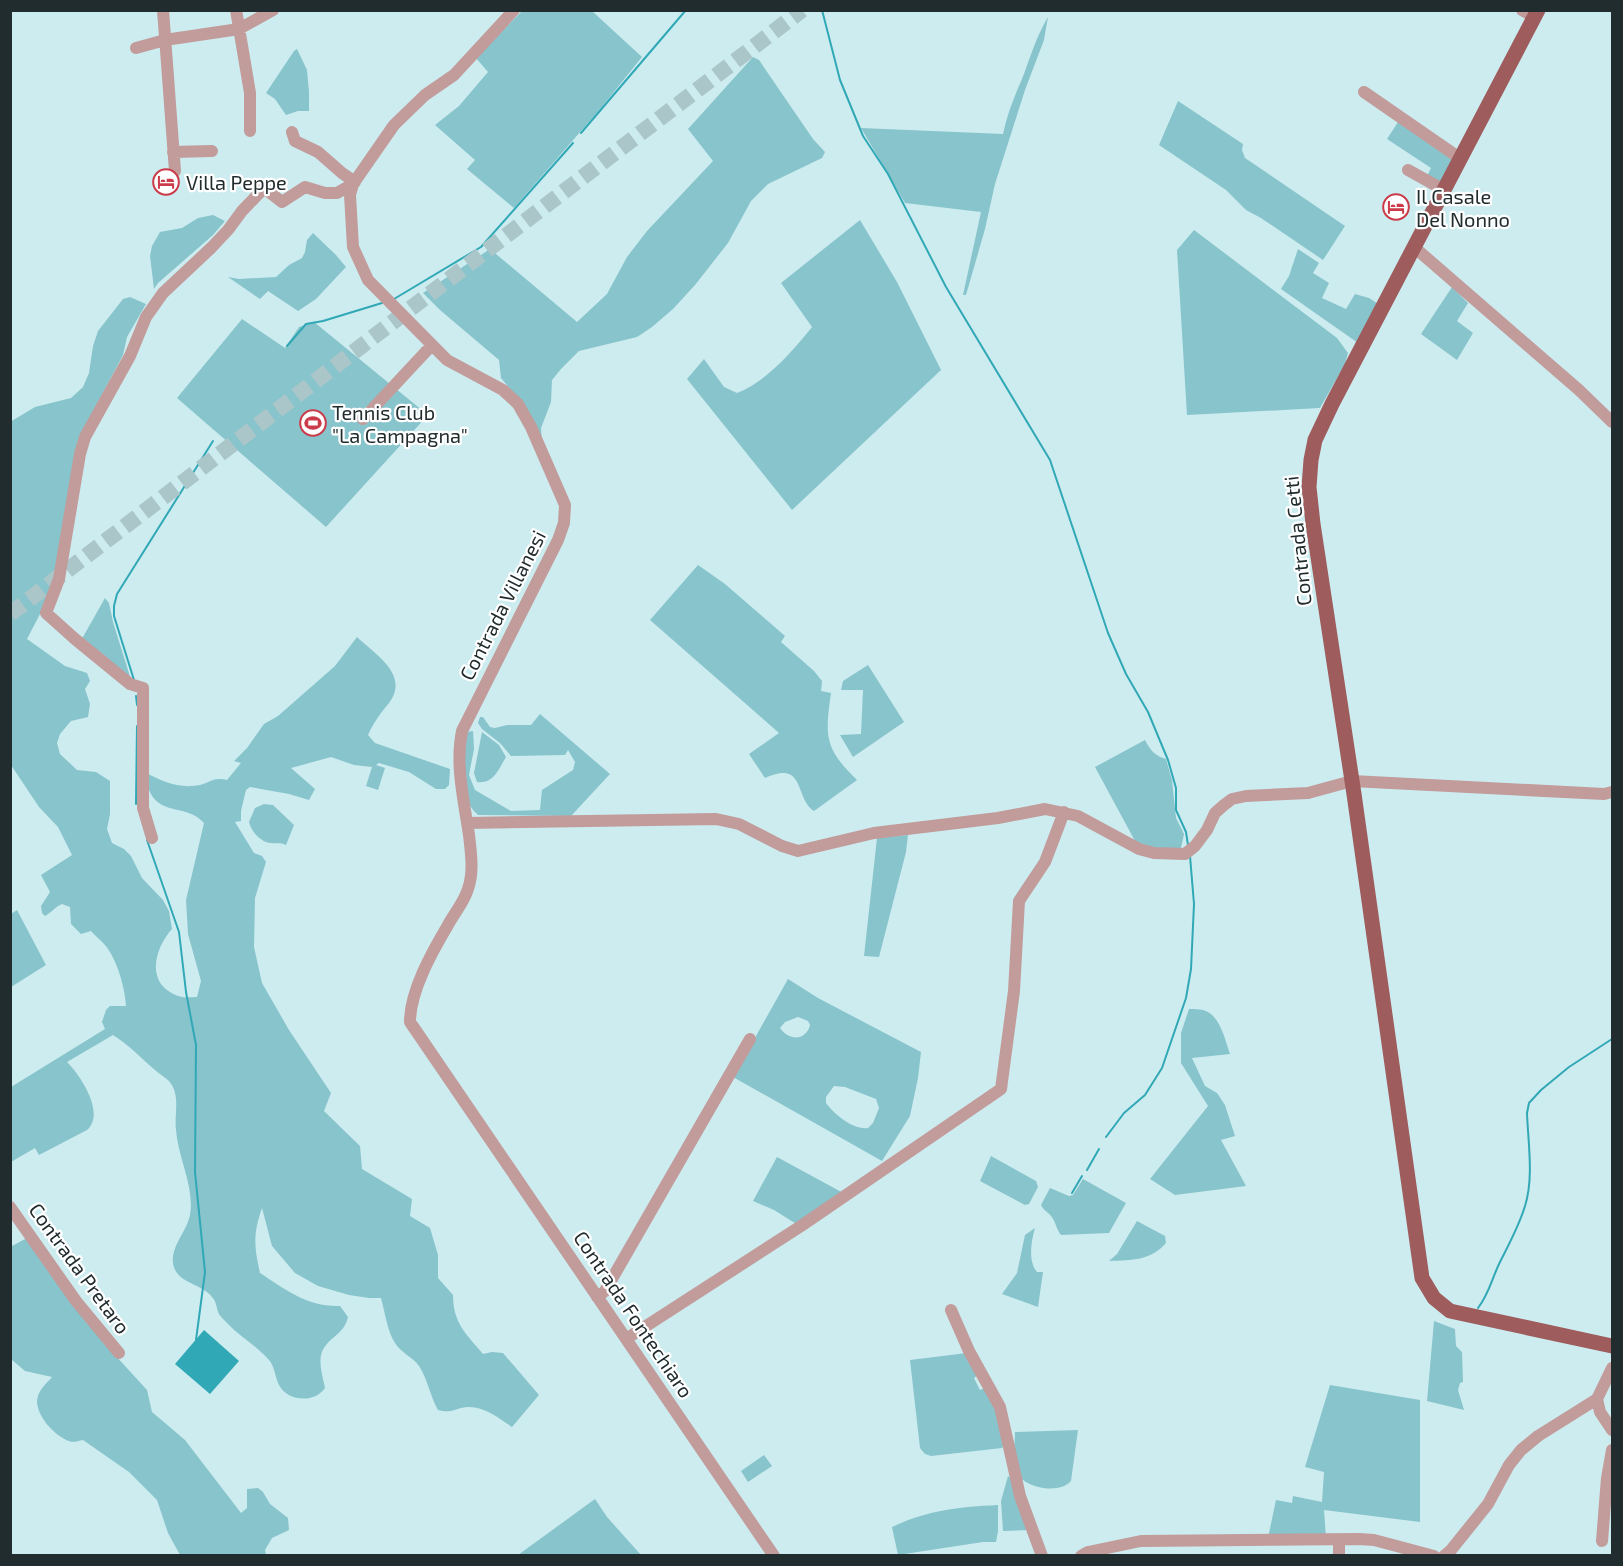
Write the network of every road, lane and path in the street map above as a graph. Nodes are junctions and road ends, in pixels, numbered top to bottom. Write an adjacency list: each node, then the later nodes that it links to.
1 (163, 10): 7 (street)
2 (236, 10): 6 (street)
3 (273, 10): 6 (street)
4 (514, 10): 17 (street)
5 (1531, 13): 14 (main road, Contrada Cetti)
6 (239, 29): 7 (street); 10 (street)
7 (165, 40): 8 (street); 12 (street)
8 (136, 48)
9 (1364, 92): 14 (street)
10 (250, 131)
11 (292, 132): 17 (street)
12 (173, 152): 13 (street); 16 (street)
13 (212, 152)
14 (1461, 159): 18 (main road, Contrada Cetti)
15 (1408, 170): 18 (street)
16 (175, 171)
17 (354, 183): 20 (street, Contrada Villanesi); 27 (street)
18 (1444, 190): 19 (main road, Contrada Cetti)
19 (1414, 248): 22 (street); 23 (main road, Contrada Cetti)
20 (432, 345): 21 (street); 26 (street, Contrada Villanesi)
21 (363, 418)
22 (1612, 422)
23 (1352, 781): 24 (street); 25 (street); 34 (main road, Contrada Cetti)
24 (1612, 792)
25 (1064, 812): 26 (street); 33 (street)
26 (467, 823): 29 (street, Contrada Villanesi)
27 (152, 838)
28 (750, 1039): 31 (street)
29 (459, 1096): 31 (street, Contrada Fontechiaro)
30 (10, 1207): 35 (street, Contrada Pretaro)
31 (597, 1297): 33 (street, Contrada Fontechiaro)
32 (951, 1310): 43 (street)
33 (626, 1339): 42 (street, Contrada Fontechiaro)
34 (1612, 1346)
35 (118, 1353)
36 (1612, 1368): 37 (street)
37 (1597, 1400): 38 (street); 47 (street)
38 (1612, 1430)
39 (1612, 1450): 41 (street)
40 (1339, 1541): 44 (street); 45 (street); 46 (street)
41 (1602, 1541)
42 (774, 1556)
43 (1042, 1556)
44 (1081, 1556)
45 (1339, 1556)
46 (1434, 1556)
47 (1444, 1556)

